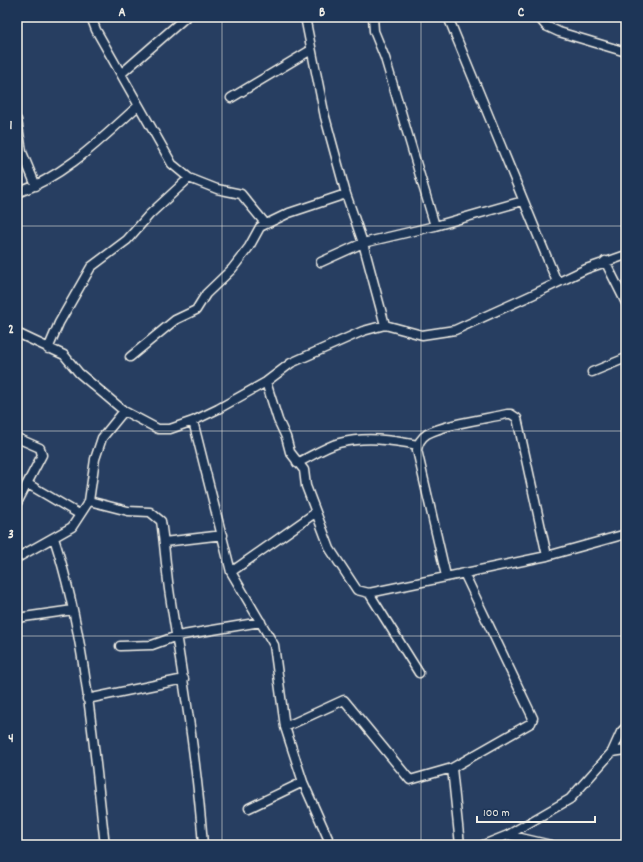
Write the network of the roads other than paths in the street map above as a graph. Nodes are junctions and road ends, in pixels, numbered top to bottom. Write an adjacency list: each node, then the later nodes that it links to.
1 (91, 17): 9 (street)
2 (186, 17): 9 (street)
3 (305, 17): 7 (street)
4 (373, 17): 19 (street)
5 (448, 17): 17 (street)
6 (540, 17): 8 (street)
7 (311, 50): 10 (street); 16 (street)
8 (626, 52)
9 (122, 73): 11 (street)
10 (231, 98)
11 (138, 106): 13 (street); 14 (street)
12 (17, 120): 14 (street)
13 (189, 178): 18 (street); 28 (street)
14 (36, 186): 15 (street)
15 (17, 193)
16 (346, 194): 18 (street); 20 (street)
17 (523, 201): 19 (street); 24 (street)
18 (265, 223): 29 (street)
19 (434, 226): 20 (street)
20 (363, 243): 23 (street); 26 (street)
21 (626, 255): 22 (street)
22 (605, 261): 24 (street); 25 (street)
23 (321, 262)
24 (557, 282): 26 (street)
25 (626, 303)
26 (385, 325): 32 (street)
27 (17, 333): 28 (street)
28 (48, 349): 33 (street)
29 (130, 357)
30 (626, 358): 31 (street)
31 (592, 372)
32 (266, 382): 34 (street); 37 (street)
33 (124, 411): 34 (street); 39 (street)
34 (193, 421): 44 (street)
35 (17, 438): 38 (street)
36 (418, 445): 37 (street); 47 (street); 51 (street)
37 (297, 463): 41 (street)
38 (28, 484): 40 (street); 42 (street)
39 (89, 501): 42 (street); 46 (street)
40 (17, 503)
41 (315, 513): 49 (street); 52 (street)
42 (79, 514): 45 (street)
43 (626, 534): 47 (street)
44 (222, 535): 46 (street); 49 (street)
45 (54, 538): 48 (street); 53 (street)
46 (164, 542): 56 (street)
47 (547, 556): 50 (street)
48 (17, 558)
49 (231, 572): 55 (street)
50 (464, 573): 51 (street); 65 (street)
51 (446, 576): 52 (street)
52 (369, 593): 58 (street)
53 (73, 610): 54 (street); 60 (street)
54 (17, 618)
55 (260, 622): 56 (street); 61 (street)
56 (178, 636): 57 (street); 59 (street)
57 (120, 646)
58 (419, 673)
59 (184, 679): 60 (street); 70 (street)
60 (87, 699): 69 (street)
61 (286, 727): 65 (street); 66 (street)
62 (626, 727): 64 (street)
63 (626, 750): 64 (street)
64 (612, 752): 68 (street)
65 (452, 768): 72 (street)
66 (303, 782): 67 (street); 71 (street)
67 (250, 808)
68 (508, 835): 73 (street); 74 (street)
69 (105, 845)
70 (203, 845)
71 (332, 845)
72 (460, 845)
73 (483, 845)
74 (551, 845)

